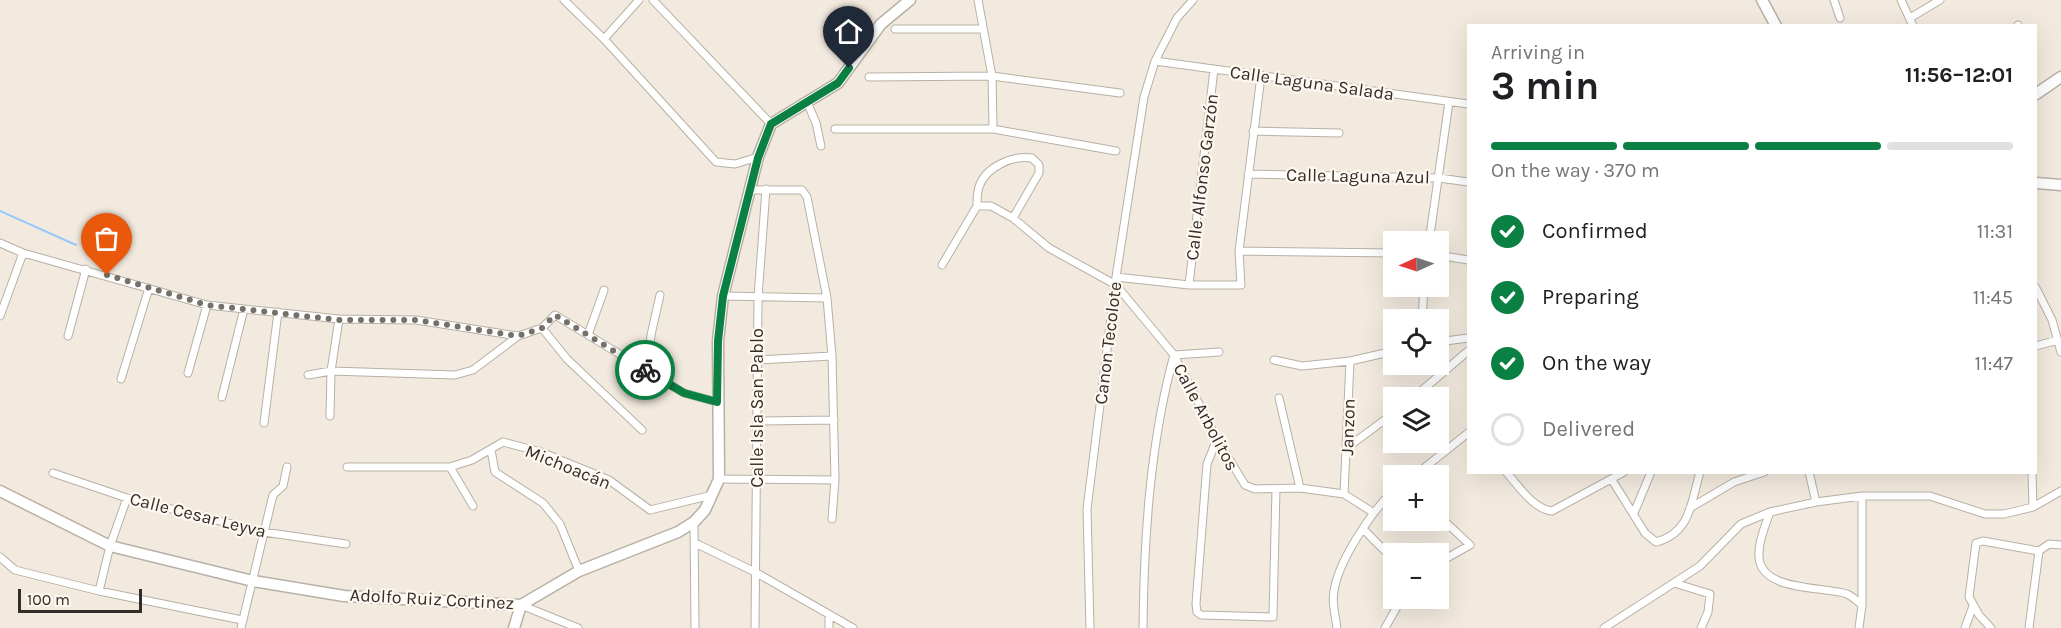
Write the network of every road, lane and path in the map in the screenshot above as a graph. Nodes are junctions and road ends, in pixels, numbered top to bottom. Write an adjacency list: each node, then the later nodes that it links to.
1 (564, 0): 16 (street)
2 (639, 0): 16 (street)
3 (653, 0): 28 (street)
4 (978, 0): 15 (street)
5 (1193, 0): 17 (street, Canon Tecolote)
6 (1762, 0): 13 (main road)
7 (1834, 0): 11 (street)
8 (1901, 0): 12 (street)
9 (1940, 0): 12 (street)
10 (907, 1): 25 (main road)
11 (1840, 18)
12 (1912, 22)
13 (1775, 24)
14 (895, 29): 15 (street)
15 (983, 29): 19 (street)
16 (604, 39): 35 (street)
17 (1155, 61): 18 (street, Calle Laguna Salada); 54 (street, Canon Tecolote)
18 (1214, 69): 20 (street, Calle Laguna Salada); 55 (street, Calle Alfonso Garzón)
19 (992, 76): 22 (street); 23 (street); 30 (street)
20 (1261, 76): 26 (street, Calle Laguna Salada); 31 (street)
21 (2061, 76): 24 (main road)
22 (869, 77)
23 (1120, 93)
24 (2037, 93)
25 (807, 102): 28 (main road); 33 (street)
26 (1449, 102): 27 (street, Calle Laguna Salada); 37 (street)
27 (1467, 104)
28 (771, 124): 35 (main road, Adolfo Ruiz Cortinez)
29 (835, 129): 30 (street)
30 (993, 129): 34 (street)
31 (1253, 131): 32 (street); 36 (street)
32 (1339, 132)
33 (821, 146)
34 (1116, 151)
35 (758, 158): 42 (main road, Adolfo Ruiz Cortinez)
36 (1248, 174): 37 (street, Calle Laguna Azul); 47 (street)
37 (1439, 178): 38 (street, Calle Laguna Azul); 45 (street)
38 (1467, 182)
39 (2037, 183): 40 (main road)
40 (2061, 185)
41 (766, 189): 42 (street); 61 (street, Calle Isla San Pablo); 62 (street)
42 (750, 190): 60 (main road, Adolfo Ruiz Cortinez)
43 (977, 206): 44 (street); 44 (street); 52 (street)
44 (1013, 218): 54 (street)
45 (1431, 231)
46 (0, 243): 48 (street)
47 (1239, 251): 49 (street); 55 (street)
48 (23, 253): 53 (street); 66 (street)
49 (1383, 253)
50 (1449, 257): 51 (street)
51 (1467, 260)
52 (942, 265)
53 (86, 269): 56 (street); 70 (street)
54 (1116, 281): 55 (street); 80 (street, Calle Arbolitos); 166 (street, Canon Tecolote)
55 (1189, 285)
56 (149, 288): 63 (street); 89 (street)
57 (604, 290): 69 (street)
58 (2037, 290): 73 (street)
59 (660, 295): 86 (street)
60 (723, 296): 61 (street); 93 (main road, Adolfo Ruiz Cortinez)
61 (758, 297): 62 (street); 82 (street, Calle Isla San Pablo)
62 (827, 298): 81 (street)
63 (207, 305): 64 (street); 87 (street)
64 (244, 309): 65 (street); 91 (street)
65 (278, 312): 67 (street); 98 (street)
66 (0, 316)
67 (339, 320): 71 (street); 85 (street)
68 (542, 328): 69 (street); 71 (street); 99 (street)
69 (588, 335): 86 (street)
70 (68, 336)
71 (518, 336): 85 (street)
72 (1467, 338): 74 (street)
73 (2058, 340): 75 (street); 78 (street)
74 (1449, 341)
75 (2037, 346)
76 (1219, 352): 80 (street)
77 (1467, 352): 90 (street)
78 (2061, 352)
79 (1383, 354): 84 (street)
80 (1174, 355): 101 (street, Calle Arbolitos); 167 (street, Calle Arbolitos)
81 (832, 356): 82 (street); 95 (street)
82 (757, 360): 96 (street, Calle Isla San Pablo)
83 (1274, 360): 84 (street)
84 (1350, 361): 102 (street, Janzon)
85 (331, 371): 88 (street); 94 (street)
86 (647, 371): 93 (street)
87 (188, 373)
88 (308, 375)
89 (122, 379)
90 (1426, 387)
91 (222, 397)
92 (1279, 398): 120 (street)
93 (717, 402): 116 (main road, Adolfo Ruiz Cortinez)
94 (330, 416)
95 (834, 420): 96 (street); 118 (street)
96 (757, 421): 117 (street, Calle Isla San Pablo)
97 (1383, 421): 102 (street)
98 (264, 423)
99 (642, 430)
100 (1467, 434): 104 (street)
101 (1217, 439): 121 (street, Calle Arbolitos); 121 (street)
102 (1347, 447): 124 (street, Janzon)
103 (490, 450): 107 (street, Michoacán); 125 (street, Michoacán); 149 (street)
104 (1428, 465)
105 (287, 467): 140 (street)
106 (347, 467): 107 (street)
107 (450, 467): 130 (street)
108 (53, 473): 127 (street, Calle Cesar Leyva)
109 (1508, 474): 119 (street)
110 (1621, 474): 119 (street)
111 (1650, 474): 135 (street)
112 (1699, 474): 132 (street)
113 (1758, 474): 132 (street)
114 (1809, 474): 128 (street)
115 (2032, 474): 131 (street)
116 (718, 479): 117 (street); 125 (main road, Adolfo Ruiz Cortinez)
117 (758, 480): 118 (street); 150 (street, Calle Isla San Pablo)
118 (835, 480): 136 (street)
119 (1612, 480): 135 (street)
120 (1300, 488): 121 (street, Calle Arbolitos); 124 (street, Calle Arbolitos)
121 (1276, 489)
122 (0, 491): 144 (main road, Adolfo Ruiz Cortinez)
123 (2061, 491): 131 (street)
124 (1344, 494): 134 (street, Calle Arbolitos)
125 (712, 495): 137 (main road, Adolfo Ruiz Cortinez)
126 (1862, 496): 128 (street); 131 (street); 155 (street)
127 (127, 498): 140 (street, Calle Cesar Leyva); 144 (street)
128 (1816, 502): 133 (street)
129 (1383, 503): 134 (street)
130 (473, 506)
131 (2033, 507)
132 (1690, 508): 135 (street)
133 (1770, 512): 152 (street); 155 (street)
134 (1374, 513): 139 (street)
135 (1634, 513)
136 (831, 519)
137 (694, 522): 141 (street); 149 (main road, Adolfo Ruiz Cortinez)
138 (1449, 525): 148 (street)
139 (1364, 530): 146 (street); 168 (street)
140 (264, 532): 142 (street, Calle Cesar Leyva); 151 (street)
141 (695, 543): 150 (street); 162 (street)
142 (346, 544)
143 (2061, 545): 145 (street)
144 (110, 546): 151 (main road, Adolfo Ruiz Cortinez); 153 (street)
145 (2042, 548): 156 (street); 175 (street)
146 (1383, 549)
147 (0, 557): 153 (street)
148 (1449, 558)
149 (579, 571): 154 (main road, Adolfo Ruiz Cortinez)
150 (756, 572): 158 (street); 163 (street, Calle Isla San Pablo)
151 (253, 581): 154 (main road, Adolfo Ruiz Cortinez); 159 (street)
152 (1674, 583): 170 (street); 171 (street)
153 (99, 591): 159 (street)
154 (521, 605): 160 (main road); 161 (street)
155 (1862, 605): 172 (street)
156 (1973, 606): 173 (street); 174 (street)
157 (1396, 609): 169 (street)
158 (830, 615): 164 (street); 165 (street)
159 (242, 624)
160 (514, 628)
161 (578, 628)
162 (695, 628)
163 (755, 628)
164 (829, 628)
165 (853, 628)
166 (1090, 628)
167 (1143, 628)
168 (1337, 628)
169 (1385, 628)
170 (1604, 628)
171 (1701, 628)
172 (1858, 628)
173 (1965, 628)
174 (1991, 628)
175 (2029, 628)

